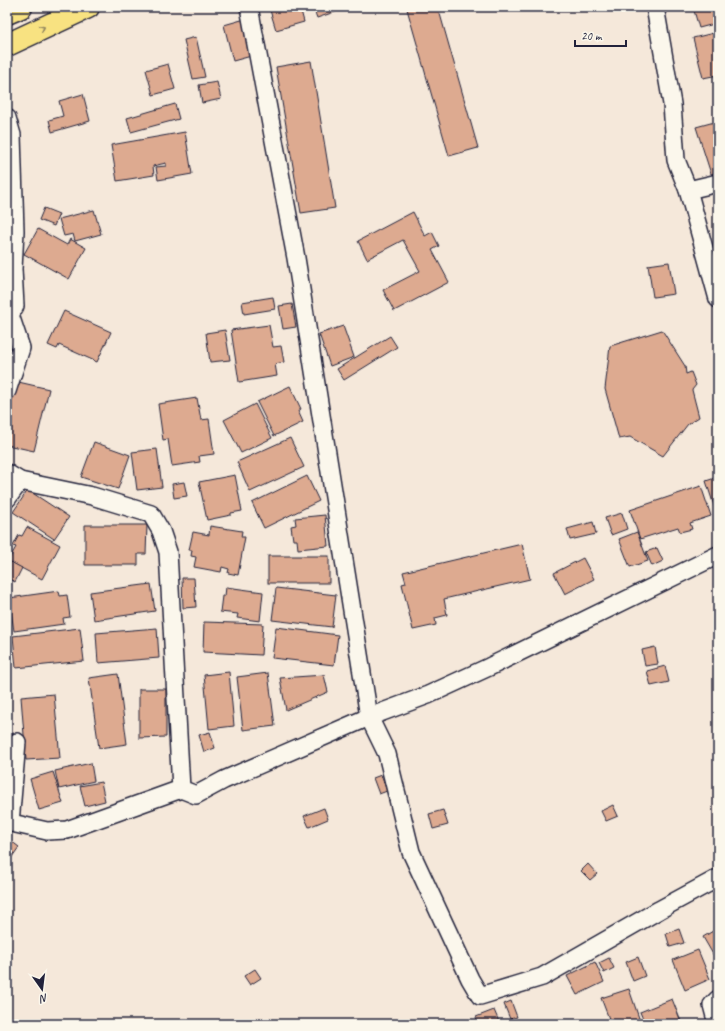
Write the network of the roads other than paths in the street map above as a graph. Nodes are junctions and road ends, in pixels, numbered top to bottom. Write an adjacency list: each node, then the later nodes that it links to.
1 (21, 7): 5 (highway)
2 (88, 7): 6 (highway, one-way to 2)
3 (248, 7): 16 (street)
4 (655, 7): 9 (street)
5 (7, 13)
6 (7, 45)
7 (7, 118): 11 (street)
8 (718, 183): 9 (street)
9 (688, 190): 10 (street)
10 (718, 299)
11 (8, 315): 12 (street)
12 (7, 391)
13 (13, 477): 14 (street); 18 (street)
14 (7, 499)
15 (718, 555): 16 (street)
16 (369, 717): 18 (street); 20 (street)
17 (17, 742): 19 (street)
18 (182, 789): 19 (street)
19 (8, 822)
20 (718, 878)
21 (718, 999): 22 (street)
22 (717, 1024)

